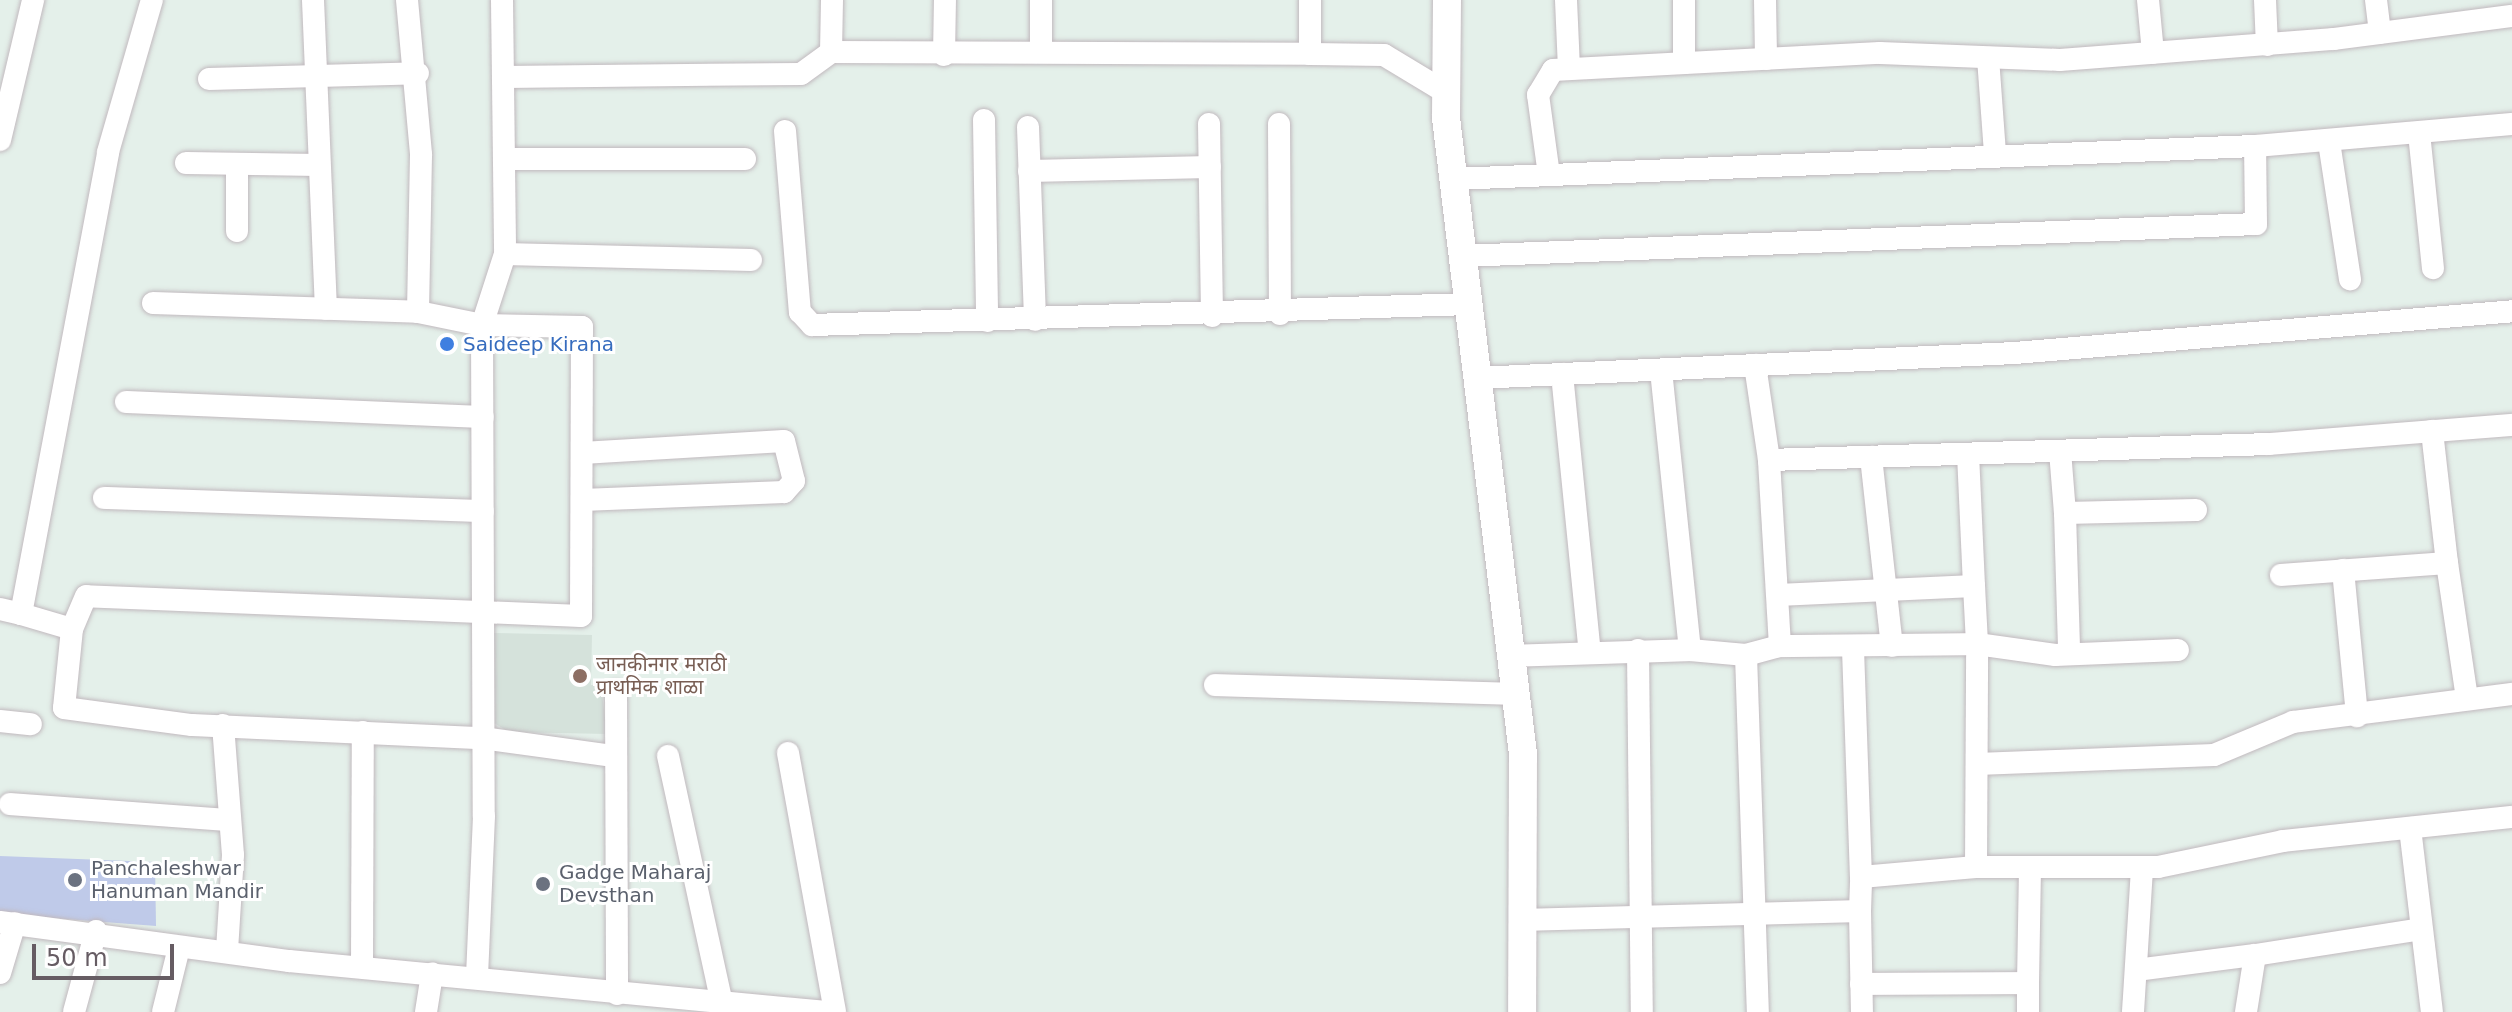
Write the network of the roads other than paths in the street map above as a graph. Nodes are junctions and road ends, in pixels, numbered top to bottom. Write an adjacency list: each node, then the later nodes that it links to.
1 (33, 0): 41 (street)
2 (152, 0): 95 (street)
3 (313, 0): 32 (street)
4 (407, 0): 29 (street)
5 (502, 0): 30 (street)
6 (832, 0): 21 (street)
7 (945, 0): 24 (street)
8 (1041, 0): 20 (street)
9 (1310, 0): 23 (street)
10 (1447, 0): 33 (street)
11 (1566, 0): 28 (street)
12 (1684, 0): 27 (street)
13 (1765, 0): 26 (street)
14 (2148, 0): 22 (street)
15 (2265, 0): 19 (street)
16 (2376, 0): 18 (street)
17 (2498, 11): 18 (street)
18 (2380, 33): 19 (street)
19 (2267, 45): 22 (street)
20 (1041, 50): 23 (street); 24 (street)
21 (831, 52): 24 (street); 30 (street)
22 (2153, 53): 25 (street)
23 (1310, 54): 33 (street)
24 (944, 55)
25 (1988, 58): 26 (street); 44 (street)
26 (1766, 59): 27 (street)
27 (1684, 63): 28 (street)
28 (1569, 69): 52 (street)
29 (418, 73): 32 (street); 64 (street)
30 (504, 77): 45 (street)
31 (209, 79): 32 (street)
32 (314, 79): 49 (street)
33 (1447, 93): 53 (street)
34 (984, 120): 68 (street)
35 (1209, 124): 50 (street)
36 (1279, 124): 65 (street)
37 (1028, 127): 51 (street)
38 (2511, 127): 40 (street)
39 (785, 131): 68 (street)
40 (2419, 133): 42 (street); 58 (street)
41 (0, 140)
42 (2329, 142): 43 (street); 59 (street)
43 (2255, 146): 44 (street); 56 (street)
44 (1995, 154): 52 (street)
45 (505, 159): 46 (street); 55 (street)
46 (745, 159)
47 (186, 163): 48 (street)
48 (237, 164): 49 (street); 54 (street)
49 (319, 165): 62 (street)
50 (1210, 167): 51 (street); 66 (street)
51 (1029, 171): 67 (street)
52 (1549, 175): 53 (street)
53 (1454, 179): 56 (street)
54 (237, 231)
55 (505, 254): 57 (street); 69 (street)
56 (1463, 256): 61 (street)
57 (751, 260)
58 (2433, 268)
59 (2350, 279)
60 (153, 303): 62 (street)
61 (1468, 304): 65 (street); 73 (street)
62 (326, 309): 64 (street)
63 (2512, 311): 70 (street)
64 (418, 312): 69 (street)
65 (1280, 314): 66 (street)
66 (1212, 316): 67 (street)
67 (1035, 320): 68 (street)
68 (987, 321)
69 (482, 325): 75 (street); 79 (street)
70 (1755, 365): 71 (street); 82 (street)
71 (1661, 370): 72 (street); 102 (street)
72 (1562, 374): 73 (street); 105 (street)
73 (1477, 378): 107 (street)
74 (126, 402): 75 (street)
75 (483, 417): 86 (street)
76 (2512, 425): 77 (street)
77 (2432, 431): 78 (street); 88 (street)
78 (2060, 451): 80 (street); 87 (street)
79 (582, 453): 84 (street); 84 (street)
80 (1968, 454): 81 (street); 91 (street)
81 (1871, 457): 82 (street); 92 (street)
82 (1769, 460): 93 (street)
83 (104, 498): 86 (street)
84 (582, 500): 94 (street)
85 (2196, 510): 87 (street)
86 (483, 511): 94 (street)
87 (2065, 513): 103 (street)
88 (2447, 563): 89 (street); 112 (street)
89 (2343, 570): 90 (street); 113 (street)
90 (2281, 575)
91 (1974, 586): 92 (street); 97 (street)
92 (1885, 592): 93 (street); 99 (street)
93 (1778, 595): 98 (street)
94 (481, 609): 96 (street); 118 (street)
95 (10, 612): 96 (street)
96 (72, 629): 116 (street)
97 (1977, 644): 99 (street); 103 (street); 122 (street)
98 (1780, 646): 100 (street); 106 (street)
99 (1892, 646): 100 (street)
100 (1853, 649): 130 (street)
101 (1638, 650): 102 (street); 105 (street); 133 (street)
102 (1690, 650): 106 (street)
103 (2069, 650): 104 (street)
104 (2178, 650)
105 (1590, 653): 107 (street)
106 (1746, 655): 132 (street)
107 (1511, 656): 110 (street)
108 (1215, 685): 110 (street)
109 (616, 692): 120 (street)
110 (1515, 694): 134 (street)
111 (2512, 694): 112 (street)
112 (2467, 698): 113 (street)
113 (2357, 716): 122 (street)
114 (0, 721): 115 (street)
115 (31, 724)
116 (223, 725): 117 (street); 125 (street)
117 (363, 732): 118 (street); 141 (street)
118 (482, 738): 120 (street); 145 (street)
119 (788, 753): 154 (street)
120 (614, 756): 148 (street)
121 (668, 756): 149 (street)
122 (1977, 764): 127 (street)
123 (10, 804): 125 (street)
124 (2512, 817): 126 (street)
125 (226, 820): 139 (street)
126 (2410, 828): 128 (street); 136 (street)
127 (1976, 867): 129 (street); 130 (street)
128 (2142, 867): 129 (street); 142 (street)
129 (2030, 871): 146 (street)
130 (1861, 877): 131 (street)
131 (1860, 911): 132 (street); 147 (street)
132 (1758, 914): 133 (street); 157 (street)
133 (1642, 917): 134 (street); 156 (street)
134 (1522, 920): 155 (street)
135 (7, 923): 137 (street); 143 (street)
136 (2421, 929): 140 (street); 162 (street)
137 (96, 931): 138 (street); 150 (street)
138 (179, 948): 139 (street); 151 (street)
139 (227, 950): 141 (street)
140 (2255, 955): 142 (street); 161 (street)
141 (362, 967): 144 (street)
142 (2136, 970): 160 (street)
143 (0, 973)
144 (432, 973): 145 (street); 152 (street)
145 (477, 976): 148 (street)
146 (2028, 983): 147 (street); 159 (street)
147 (1861, 984): 158 (street)
148 (617, 994): 149 (street)
149 (724, 1008): 153 (street)
150 (74, 1012)
151 (163, 1012)
152 (426, 1012)
153 (827, 1012)
154 (835, 1012)
155 (1522, 1012)
156 (1642, 1012)
157 (1758, 1012)
158 (1862, 1012)
159 (2028, 1012)
160 (2133, 1012)
161 (2246, 1012)
162 (2432, 1012)

